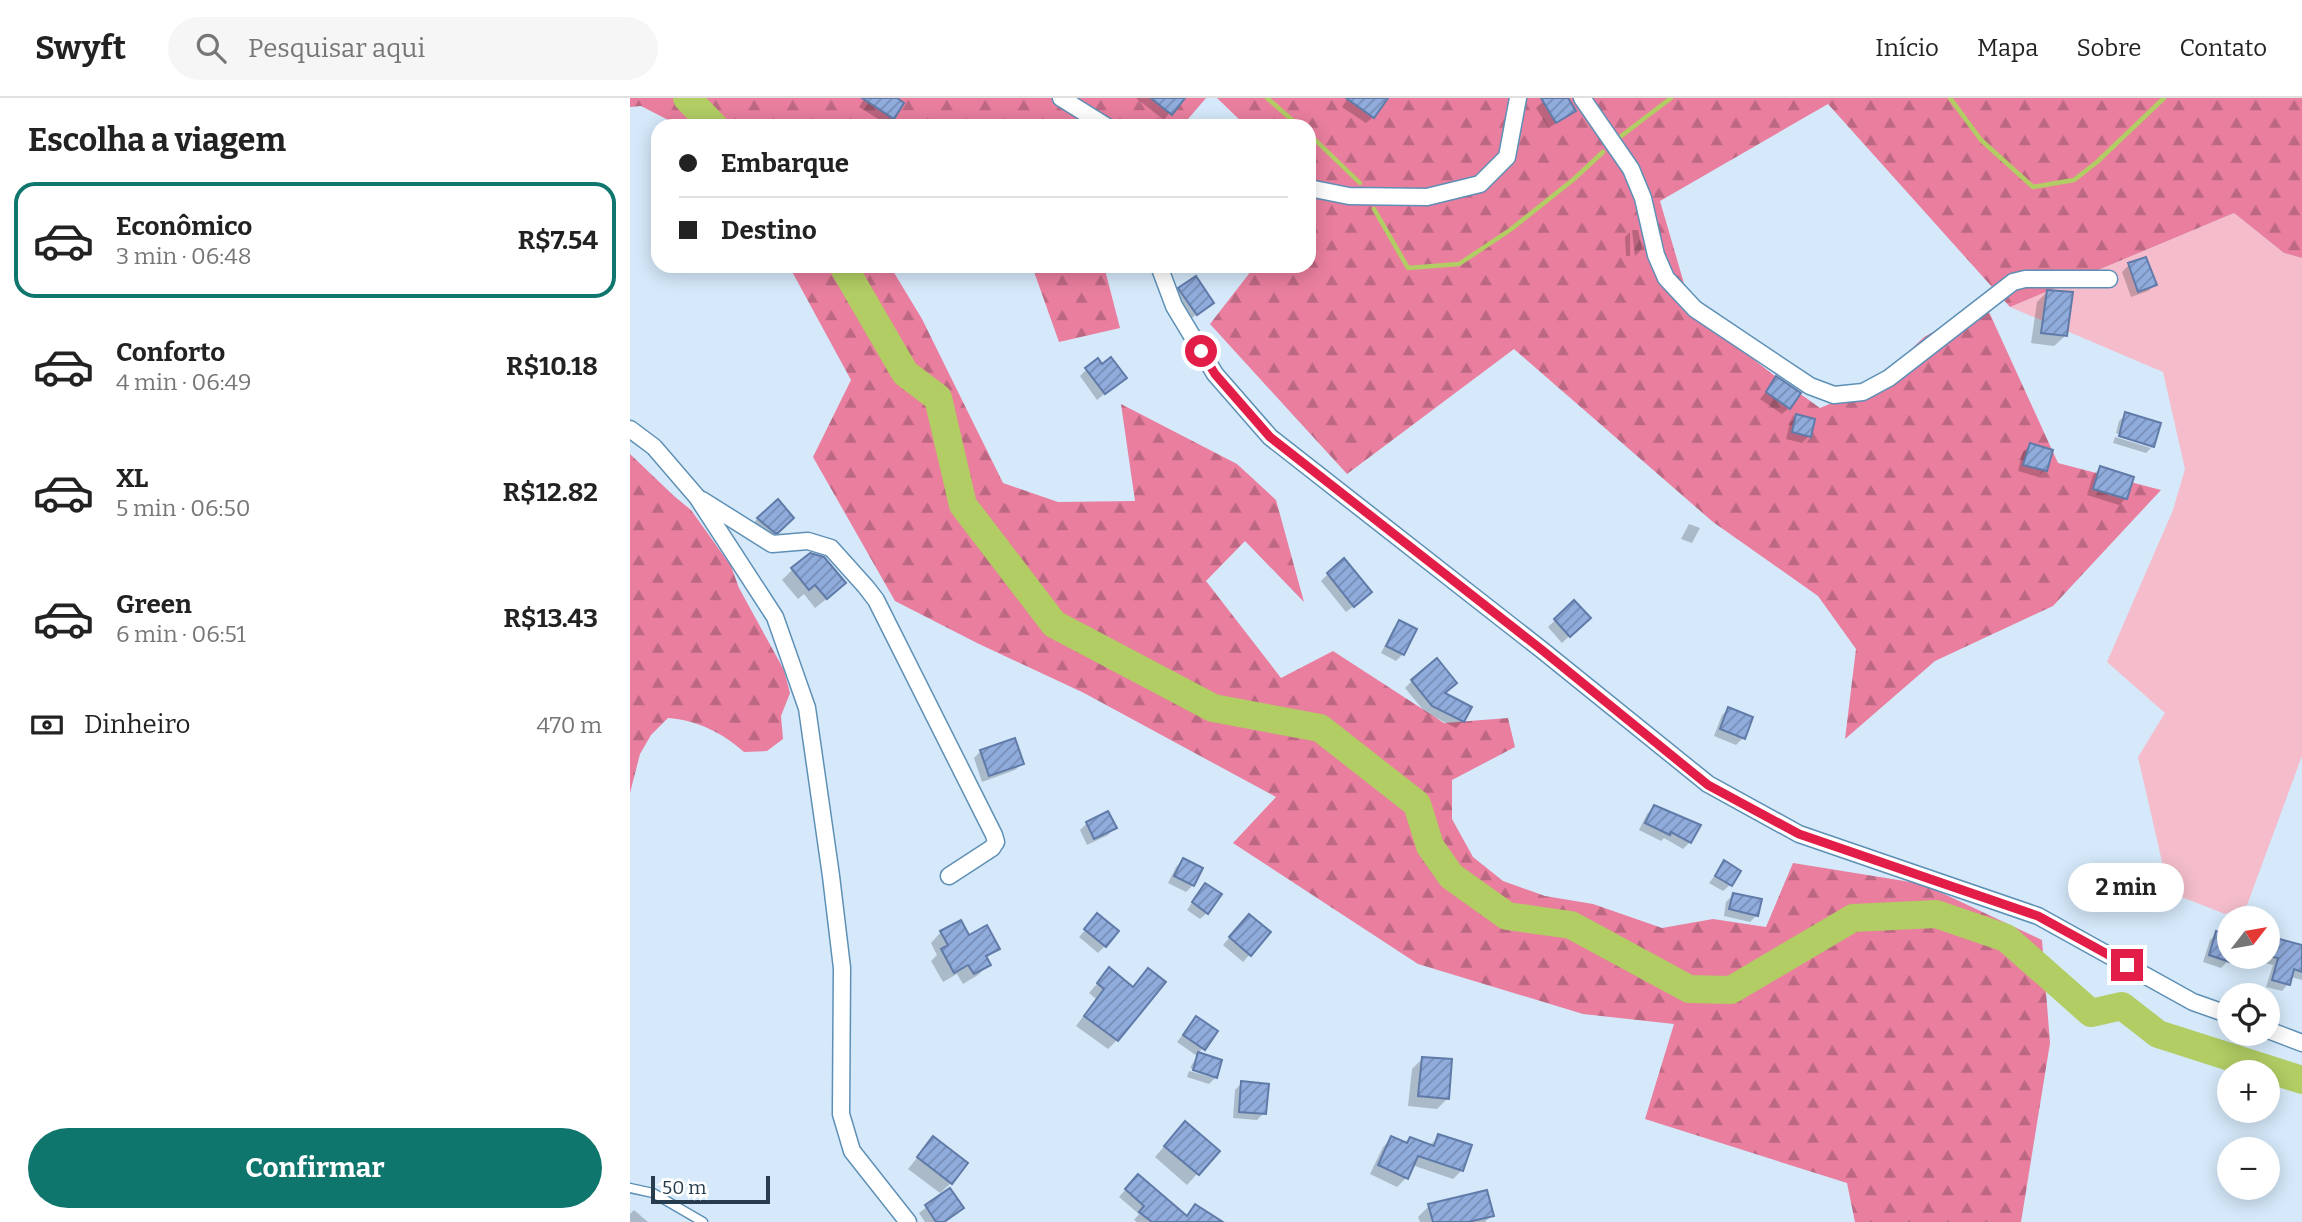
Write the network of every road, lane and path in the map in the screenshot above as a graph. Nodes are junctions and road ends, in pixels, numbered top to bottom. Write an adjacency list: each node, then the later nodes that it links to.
1 (1061, 98): 4 (street)
2 (1518, 98): 5 (street)
3 (1582, 98): 7 (street)
4 (1095, 119)
5 (1316, 189)
6 (1162, 273): 11 (street)
7 (2109, 279)
8 (630, 429): 9 (street)
9 (697, 497): 10 (street); 16 (street)
10 (949, 876)
11 (2217, 1010)
12 (2280, 1035): 13 (street)
13 (2302, 1043)
14 (630, 1188): 15 (lane)
15 (703, 1222)
16 (908, 1222)

